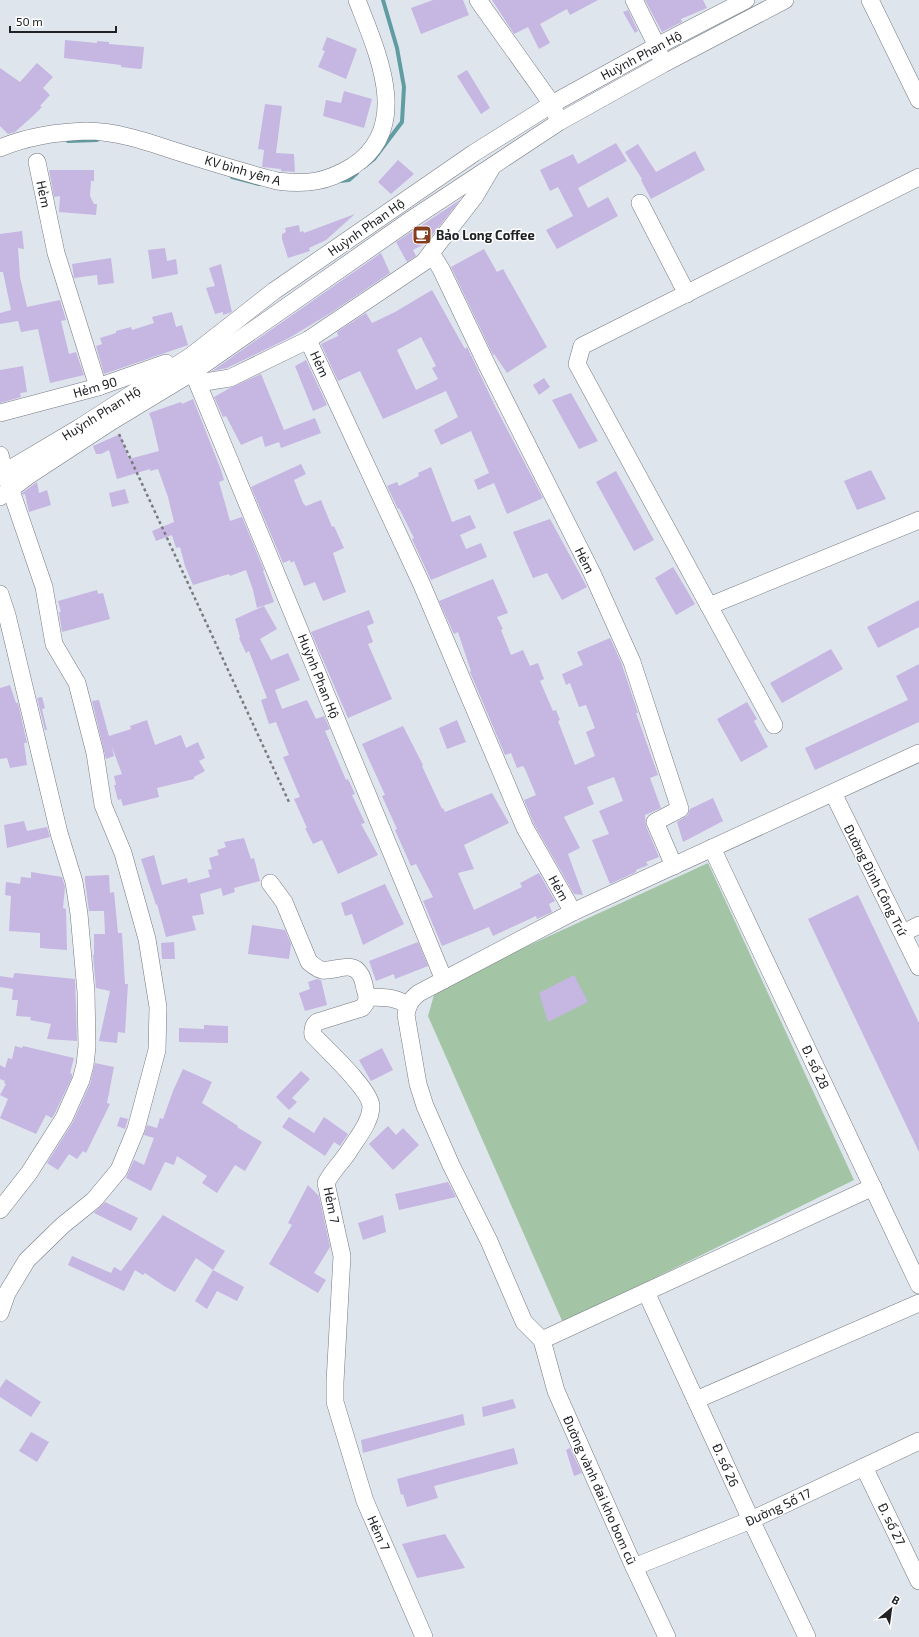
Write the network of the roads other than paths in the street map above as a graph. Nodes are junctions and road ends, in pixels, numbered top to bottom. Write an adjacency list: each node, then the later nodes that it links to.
1 (357, 0): 14 (street, KV bình yên A)
2 (478, 0): 12 (street)
3 (634, 0): 9 (street)
4 (746, 0): 7 (street, Huỳnh Phan Hộ)
5 (785, 0): 8 (street, Huỳnh Phan Hộ)
6 (870, 0): 11 (street)
7 (722, 6): 8 (street); 9 (street, Huỳnh Phan Hộ)
8 (738, 26): 10 (street, Huỳnh Phan Hộ)
9 (657, 46): 10 (street); 12 (street, Huỳnh Phan Hộ)
10 (663, 64): 13 (street, Huỳnh Phan Hộ)
11 (919, 100)
12 (552, 104): 13 (street); 22 (street, Huỳnh Phan Hộ)
13 (559, 122): 16 (street, Huỳnh Phan Hộ)
14 (0, 148)
15 (37, 162): 23 (street, Hẻm)
16 (494, 165): 19 (street); 22 (street, Huỳnh Phan Hộ)
17 (919, 177): 20 (street)
18 (640, 203): 20 (street)
19 (431, 253): 21 (street); 35 (street, Hẻm)
20 (687, 294): 30 (street)
21 (308, 340): 22 (street); 37 (street, Hẻm)
22 (194, 371): 23 (street, Hẻm 90); 26 (street, Huỳnh Phan Hộ); 27 (street, Huỳnh Phan Hộ); 41 (street, Huỳnh Phan Hộ)
23 (98, 387): 24 (street, Hẻm 90)
24 (0, 413)
25 (0, 455): 26 (street)
26 (2, 474): 27 (street)
27 (5, 493): 49 (street)
28 (919, 520): 30 (street)
29 (0, 594): 45 (street)
30 (708, 606): 31 (street)
31 (774, 725)
32 (919, 753): 33 (street)
33 (832, 793): 34 (street); 39 (street, Đường Đinh Công Trứ)
34 (712, 848): 35 (street); 44 (street, Đ. số 28)
35 (674, 866): 37 (street)
36 (270, 883): 42 (street)
37 (572, 912): 41 (street)
38 (919, 925): 39 (street)
39 (903, 933): 40 (street, Đường Đinh Công Trứ)
40 (919, 967)
41 (444, 980): 43 (street)
42 (368, 997): 43 (street); 57 (street, Hẻm 7)
43 (408, 1006): 50 (street)
44 (873, 1187): 46 (street, Đ. số 28); 47 (street)
45 (0, 1210)
46 (919, 1285)
47 (646, 1292): 50 (street); 51 (street, Đ. số 26)
48 (919, 1303): 51 (street)
49 (0, 1313)
50 (542, 1340): 55 (street, Đường vành đai kho bom cũ)
51 (696, 1400): 54 (street, Đ. số 26)
52 (919, 1441): 53 (street, Đường Số 17)
53 (864, 1467): 54 (street, Đường Số 17); 56 (street, Đ. số 27)
54 (751, 1520): 55 (street, Đường Số 17); 59 (street, Đ. số 26)
55 (634, 1567): 58 (street, Đường vành đai kho bom cũ)
56 (919, 1581)
57 (424, 1637)
58 (667, 1637)
59 (807, 1637)

